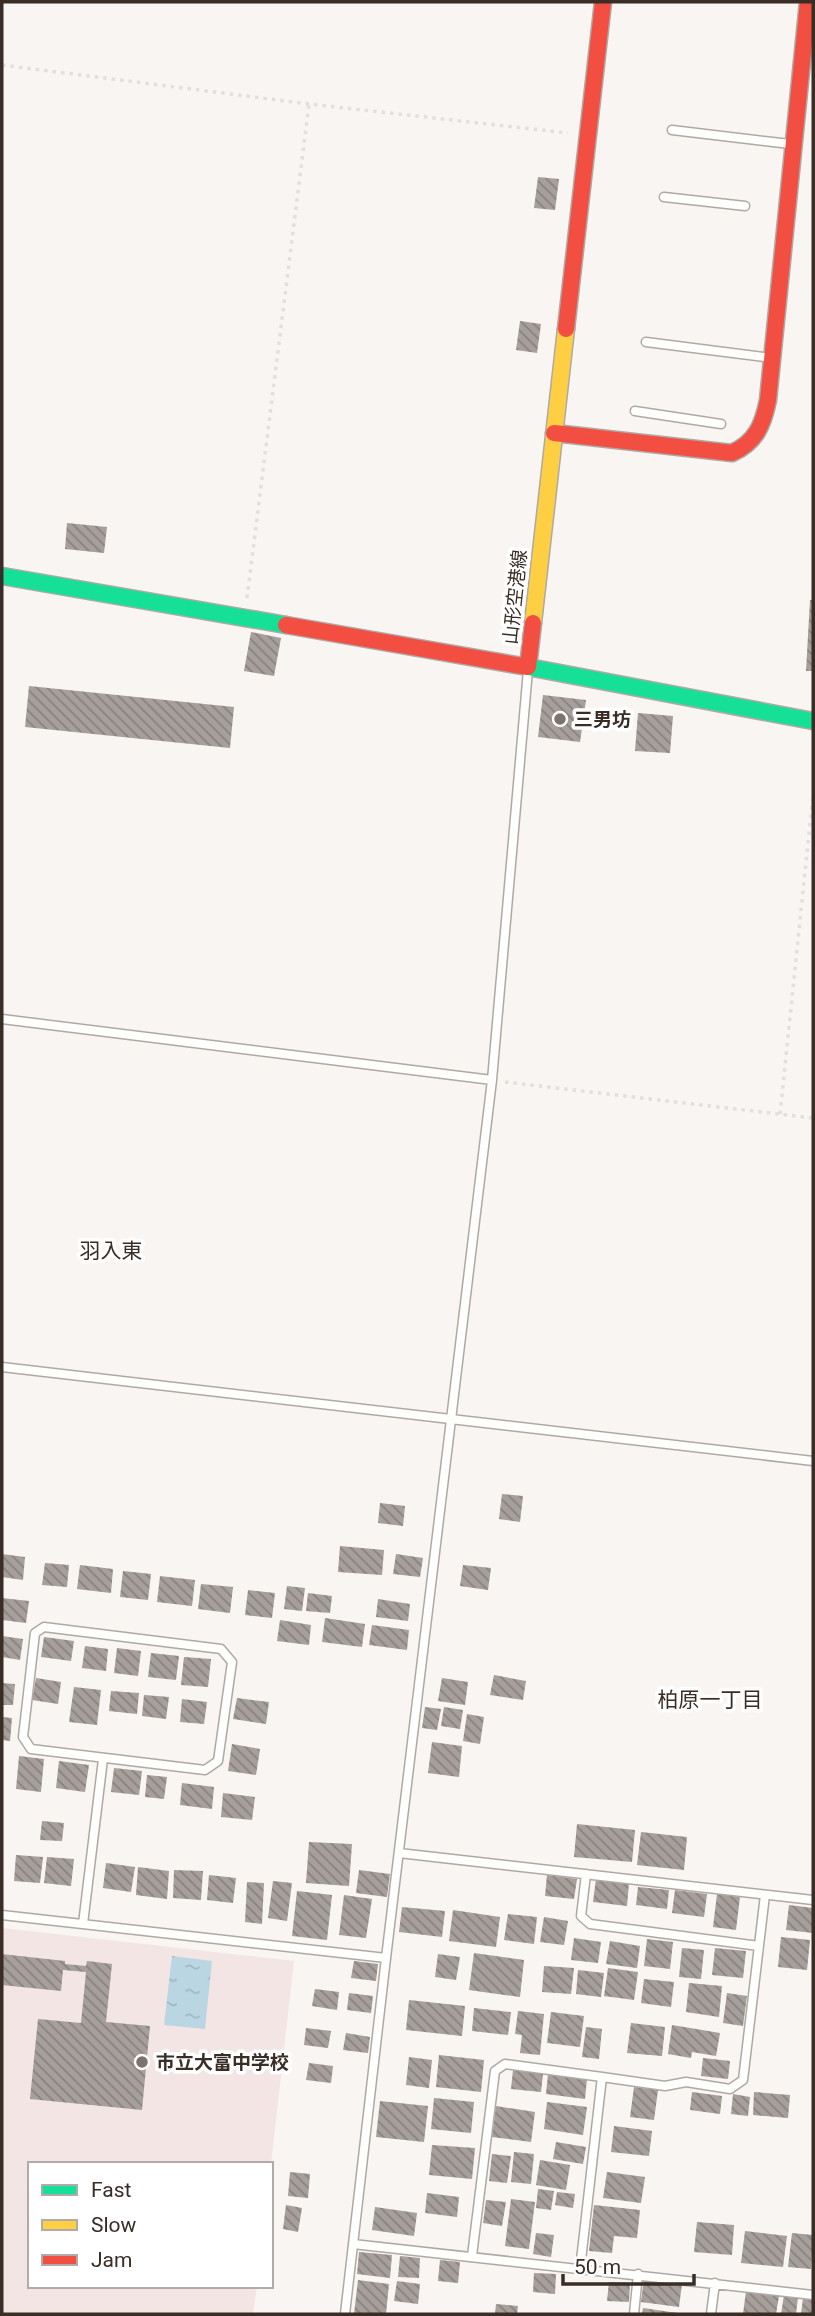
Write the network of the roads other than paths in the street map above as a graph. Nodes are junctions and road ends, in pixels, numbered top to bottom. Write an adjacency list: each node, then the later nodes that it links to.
1 (603, 2): 11 (main road, 山形空港線)
2 (808, 2): 4 (main road)
3 (672, 130): 4 (lane)
4 (793, 144): 8 (main road)
5 (664, 197): 6 (lane)
6 (745, 206)
7 (646, 342): 8 (lane)
8 (772, 358): 11 (main road)
9 (635, 411): 10 (lane)
10 (721, 424)
11 (554, 433): 13 (main road, 山形空港線)
12 (2, 576): 13 (main road, 山形空港線)
13 (528, 667): 14 (main road); 16 (lane)
14 (813, 721)
15 (2, 1019): 16 (lane)
16 (492, 1080): 18 (lane)
17 (2, 1367): 18 (lane)
18 (452, 1420): 19 (lane); 21 (lane)
19 (813, 1461)
20 (103, 1759): 20 (lane); 26 (lane)
21 (399, 1853): 22 (lane); 28 (lane)
22 (586, 1874): 23 (lane); 27 (lane)
23 (765, 1895): 24 (lane); 27 (lane)
24 (813, 1900)
25 (2, 1915): 26 (lane)
26 (83, 1924): 28 (lane)
27 (759, 1946): 29 (lane)
28 (387, 1958): 30 (lane)
29 (602, 2077): 31 (lane); 32 (lane)
30 (353, 2244): 31 (lane); 36 (lane)
31 (472, 2256): 32 (lane)
32 (580, 2269): 33 (lane)
33 (638, 2274): 34 (lane); 37 (lane)
34 (715, 2283): 35 (lane); 38 (lane)
35 (813, 2295)
36 (345, 2314)
37 (634, 2314)
38 (711, 2314)

